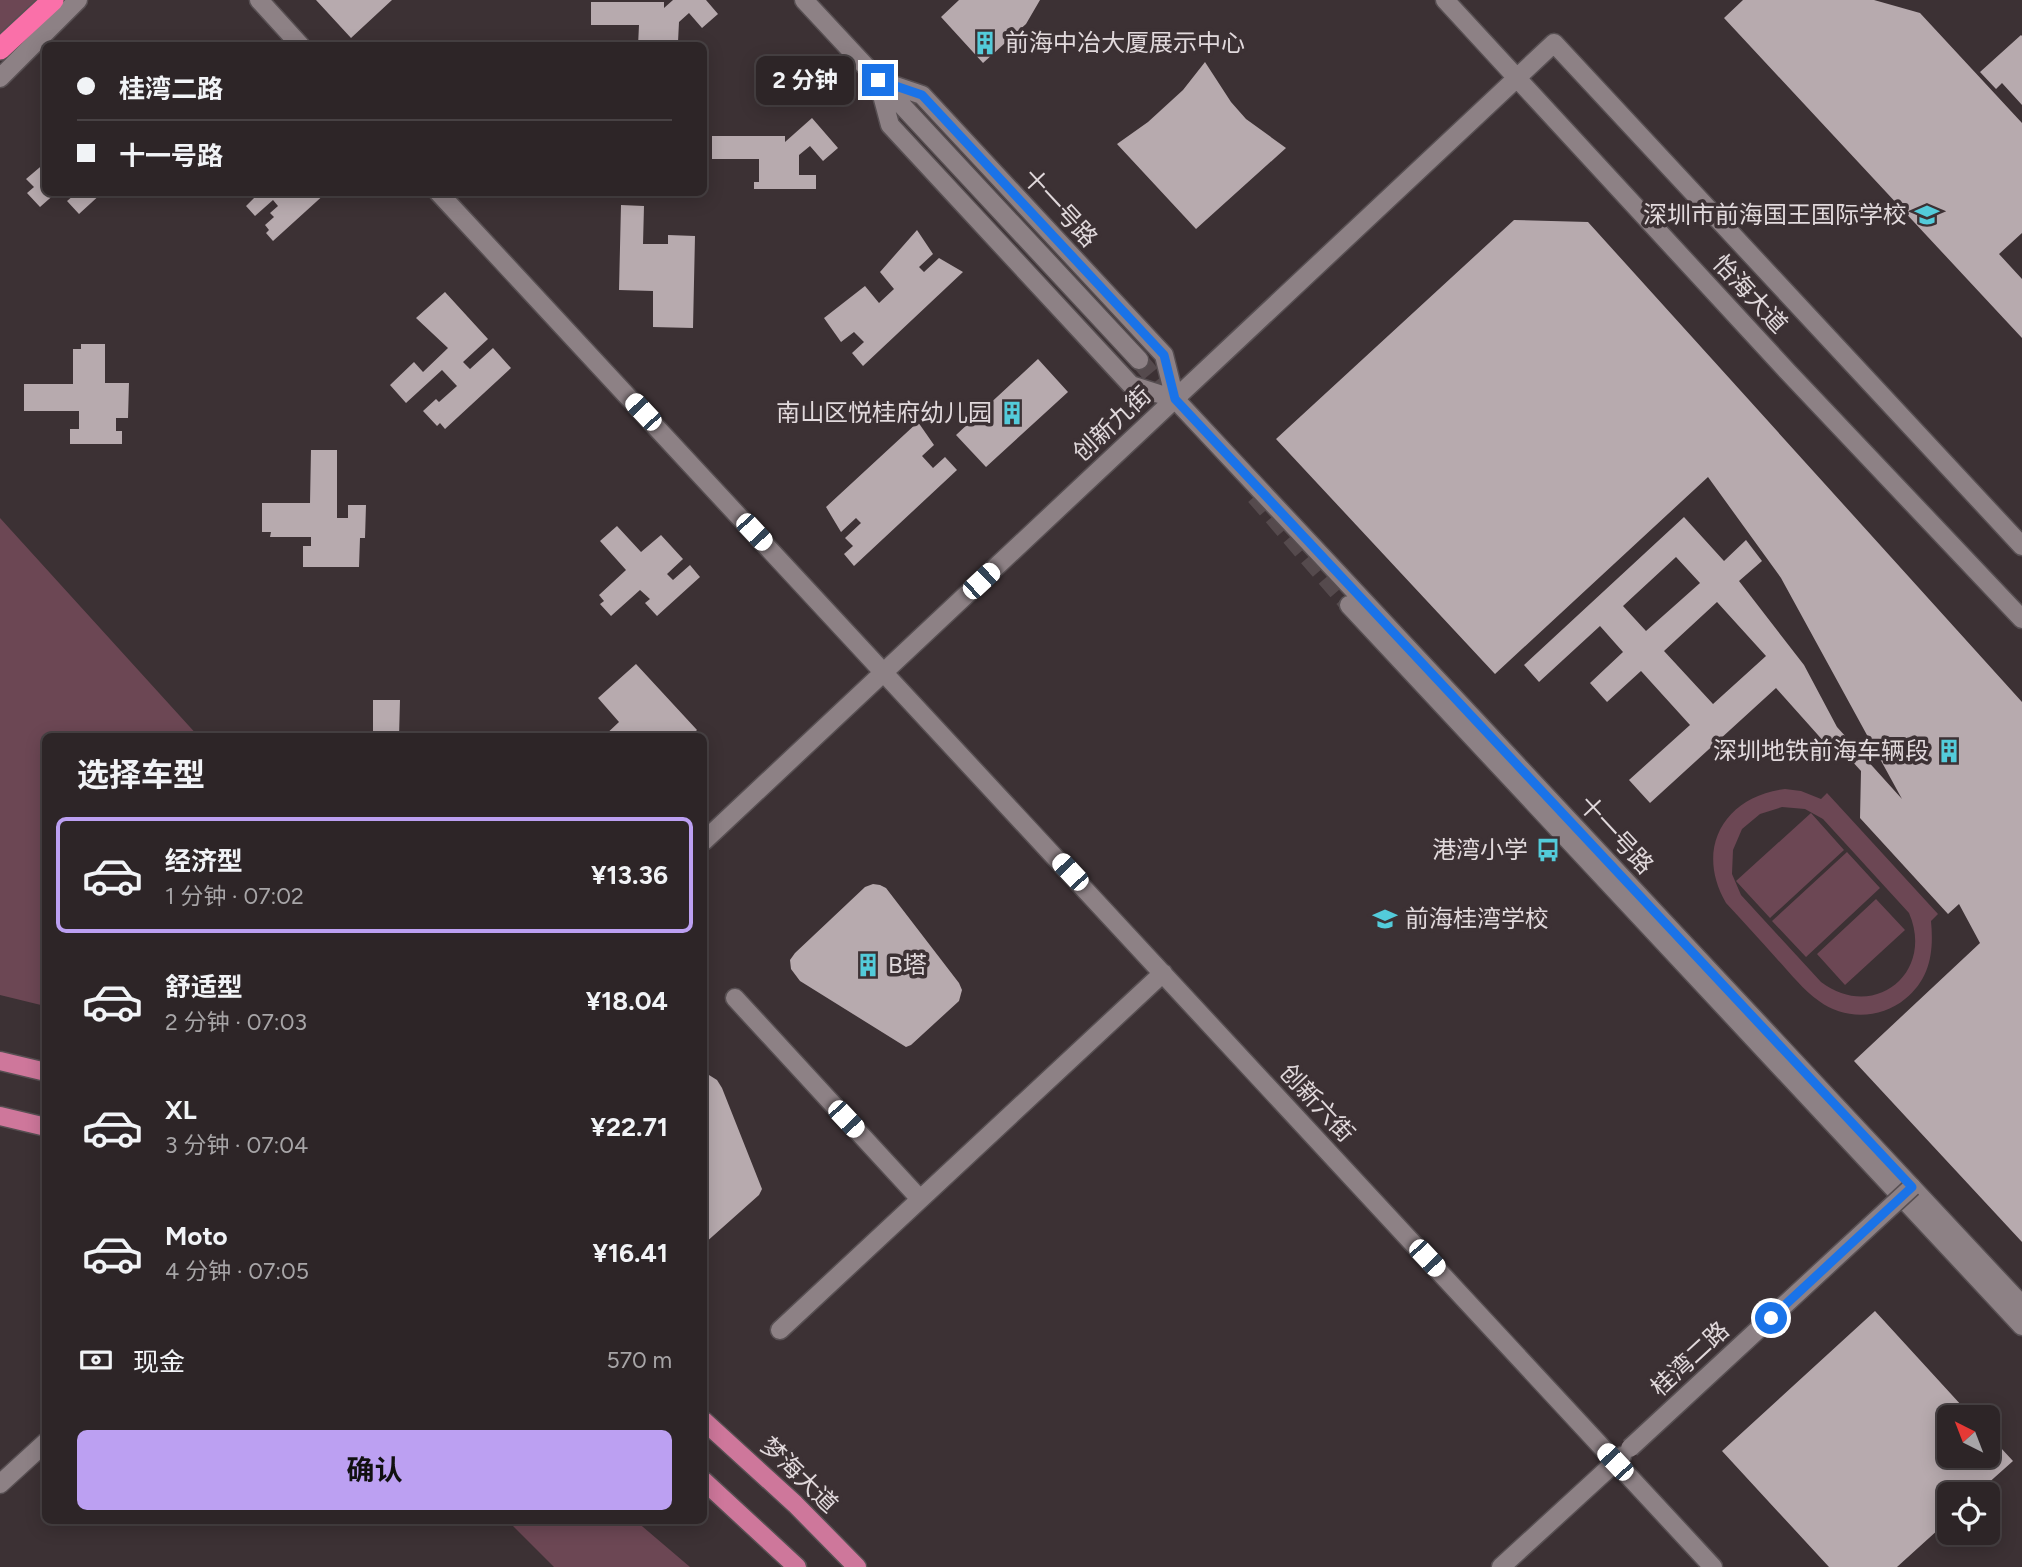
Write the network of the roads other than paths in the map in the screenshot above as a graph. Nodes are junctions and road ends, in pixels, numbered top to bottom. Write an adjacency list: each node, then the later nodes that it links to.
1 (53, 0): 8 (highway)
2 (78, 0): 9 (street)
3 (258, 0): 6 (street)
4 (804, 0): 11 (street, 十一号路)
5 (1445, 0): 10 (street, 怡海大道)
6 (297, 42)
7 (1554, 43): 10 (street, 创新九街); 15 (street, 怡海大道)
8 (0, 49)
9 (0, 78)
10 (1517, 78): 14 (street, 创新九街); 17 (street, 怡海大道)
11 (878, 80): 13 (street); 14 (street, 十一号路); 14 (street, 十一号路)
12 (442, 196): 18 (street, 创新六街)
13 (1139, 360)
14 (1175, 399): 18 (street, 创新九街); 26 (street, 十一号路)
15 (2022, 546)
16 (1349, 605): 29 (street)
17 (2022, 619)
18 (885, 671): 19 (street, 创新九街); 20 (street, 创新六街)
19 (707, 838)
20 (1163, 973): 27 (street); 33 (street, 创新六街)
21 (736, 998): 27 (street)
22 (0, 1061): 23 (main road)
23 (42, 1071)
24 (0, 1116): 25 (main road)
25 (42, 1126)
26 (1912, 1187): 28 (street, 十一号路); 33 (street, 桂湾二路, bridge)
27 (920, 1199): 30 (street)
28 (2022, 1305)
29 (2022, 1326)
30 (780, 1330)
31 (707, 1424): 37 (main road, 梦海大道)
32 (42, 1446): 35 (street)
33 (1615, 1462): 38 (street, 桂湾二路); 39 (street, 创新六街)
34 (707, 1483): 36 (main road)
35 (0, 1484)
36 (797, 1567)
37 (858, 1567)
38 (1501, 1567)
39 (1713, 1567)

